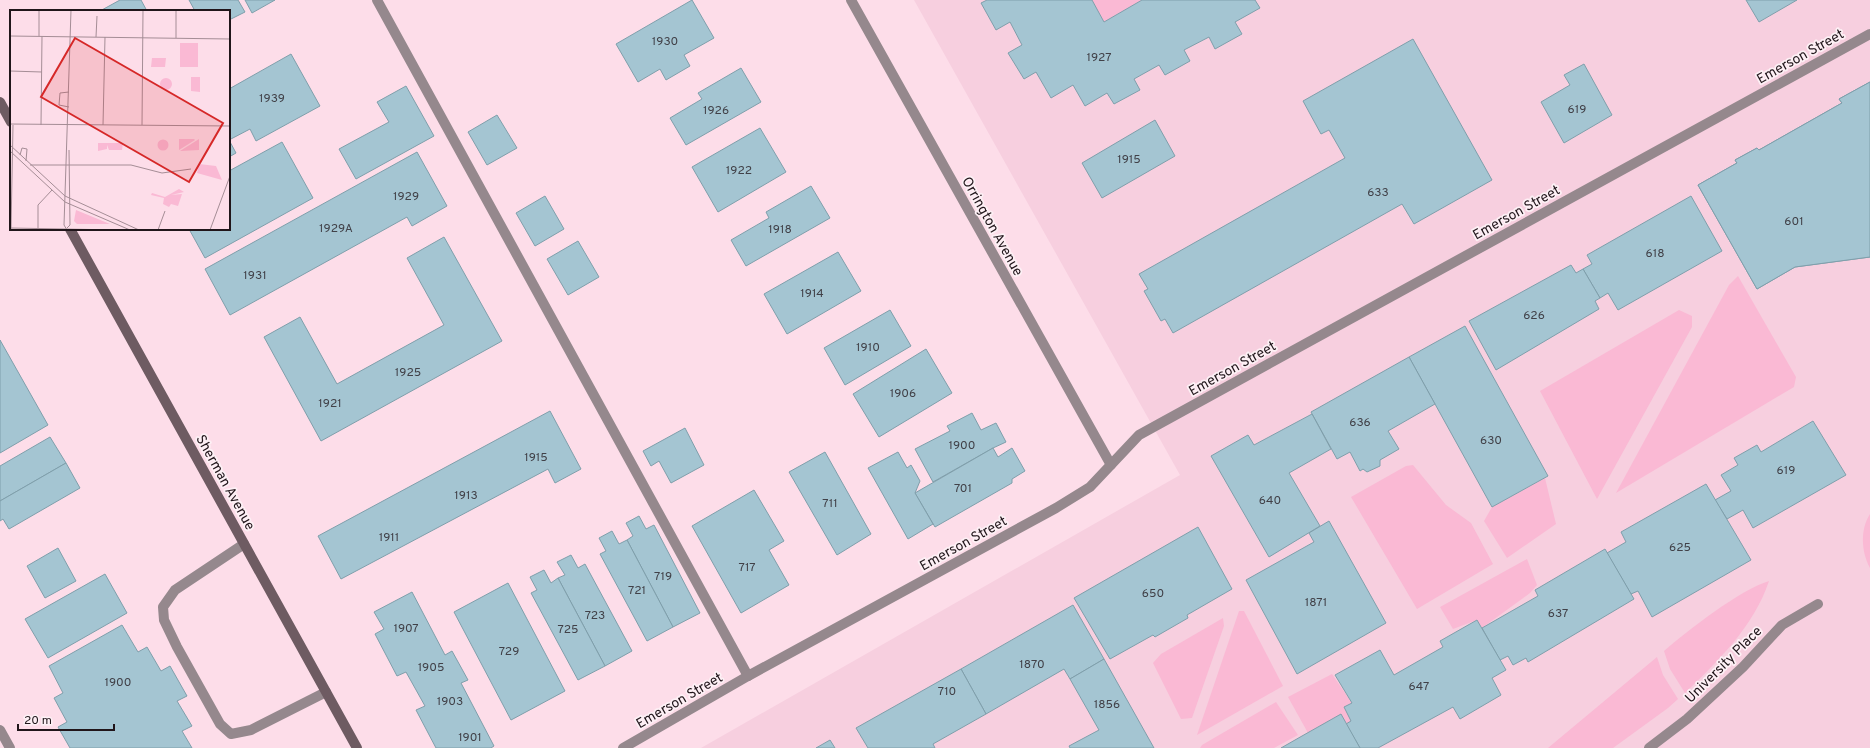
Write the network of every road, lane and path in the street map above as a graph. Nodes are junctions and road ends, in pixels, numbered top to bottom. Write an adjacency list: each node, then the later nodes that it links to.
1 (377, 0): 10 (street)
2 (851, 0): 7 (street, Orrington Avenue)
3 (1870, 34): 7 (street, Emerson Street)
4 (0, 102): 5 (street)
5 (10, 120)
6 (71, 230): 8 (street, Sherman Avenue)
7 (1111, 465): 10 (street, Emerson Street)
8 (244, 544): 11 (street, Sherman Avenue); 11 (street)
9 (1818, 604): 16 (street, University Place)
10 (748, 676): 15 (street, Emerson Street)
11 (326, 692): 14 (street, Sherman Avenue)
12 (0, 730): 13 (street)
13 (10, 748)
14 (357, 748)
15 (623, 748)
16 (1649, 748)

